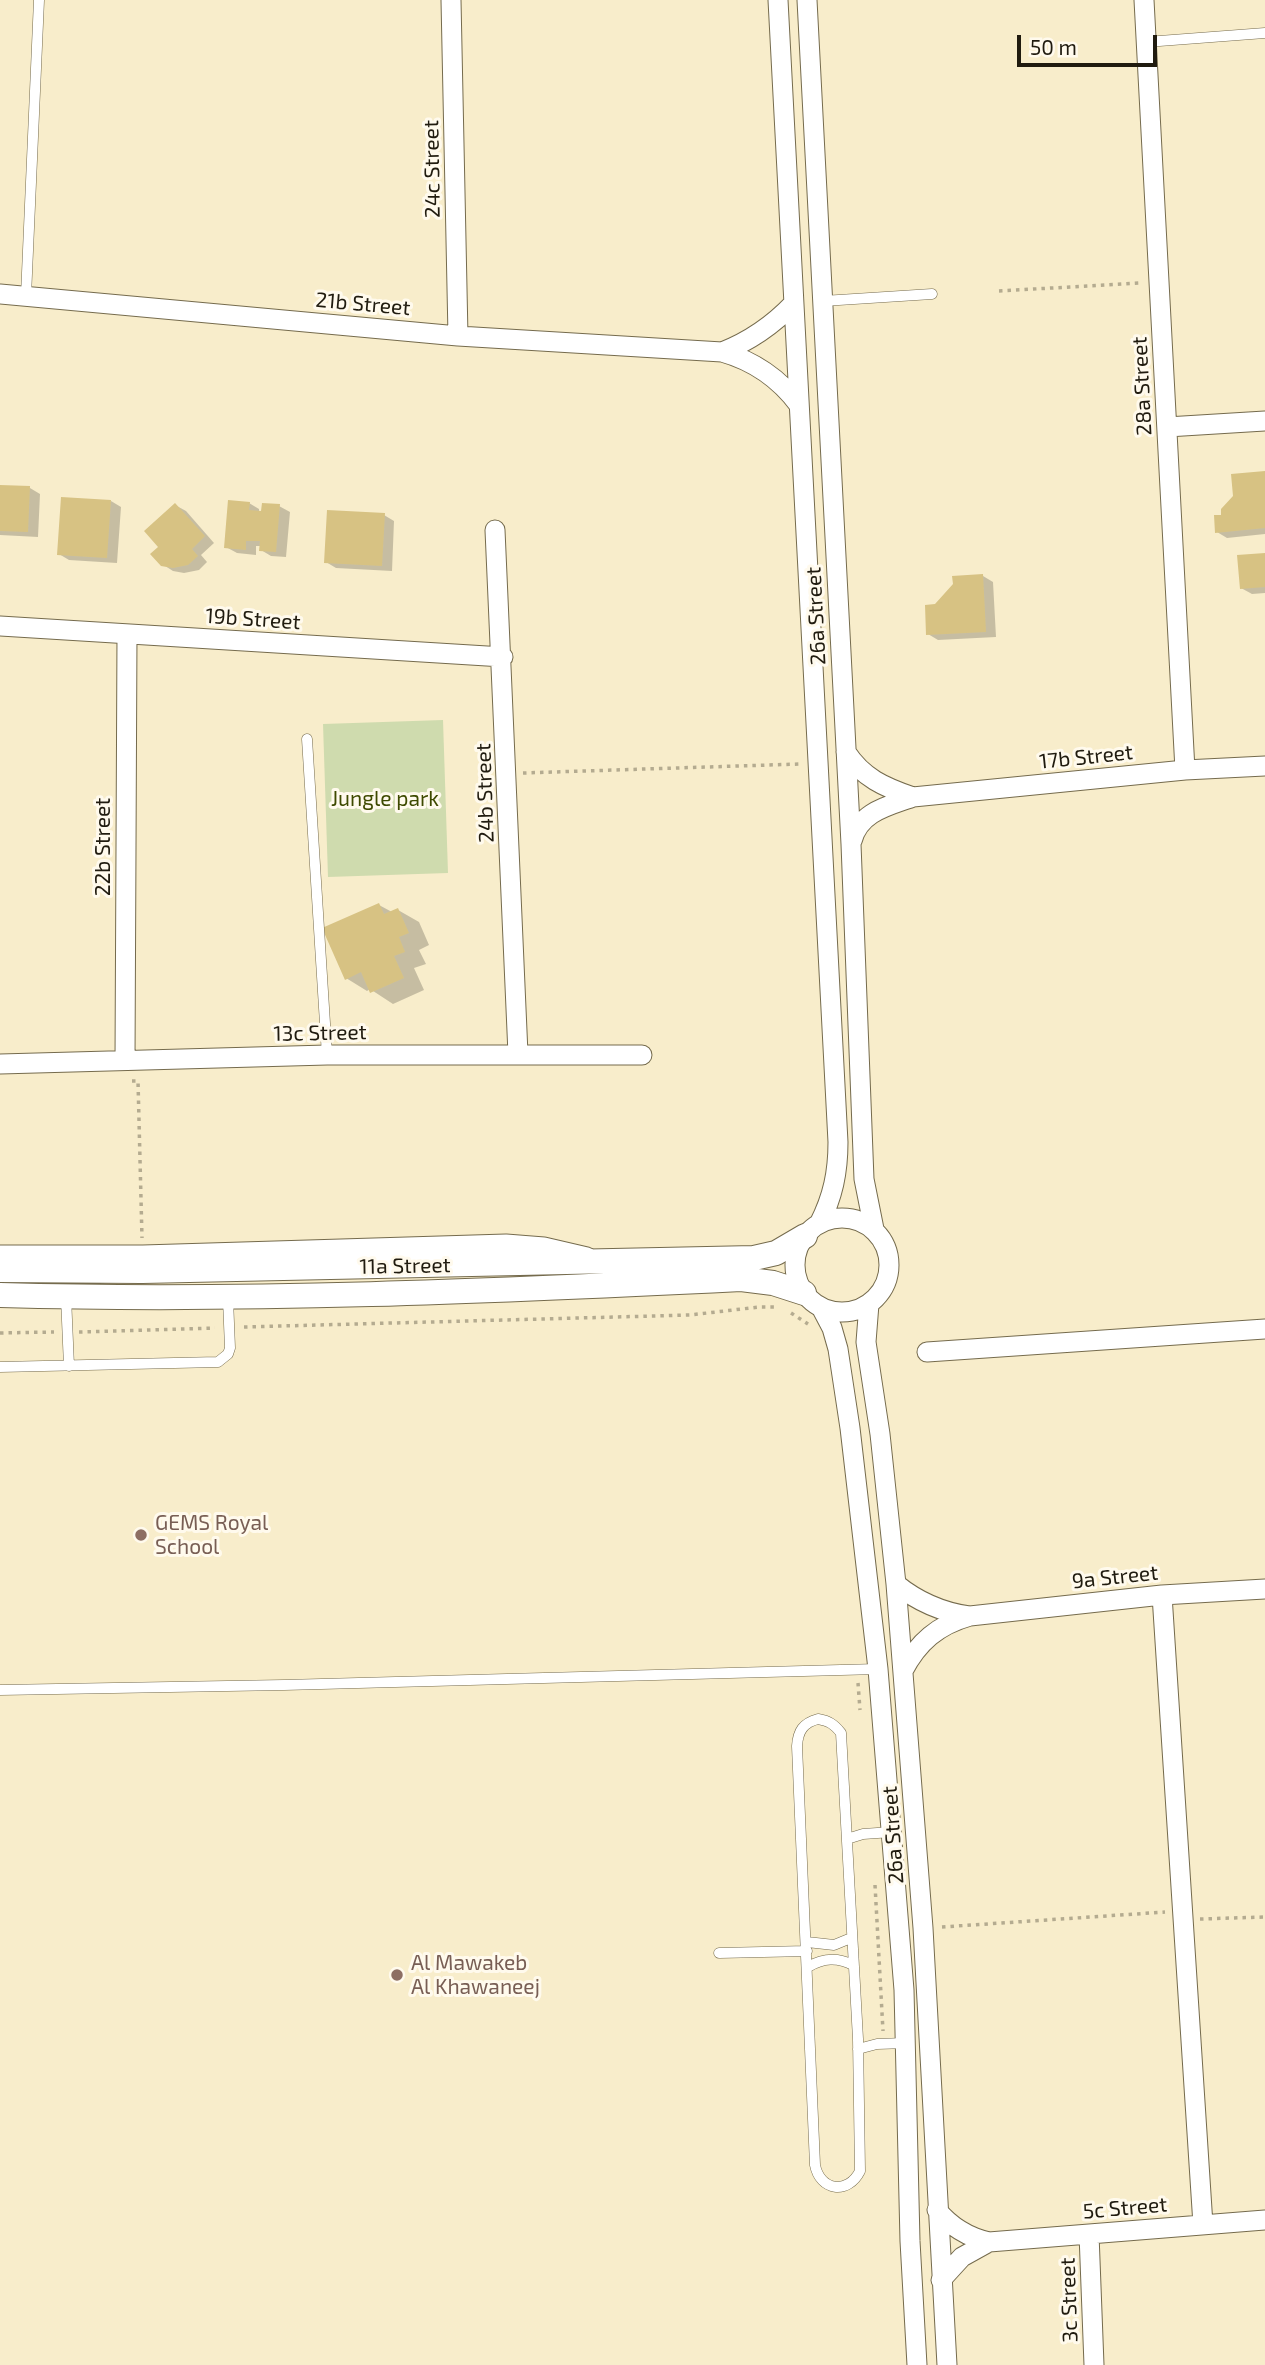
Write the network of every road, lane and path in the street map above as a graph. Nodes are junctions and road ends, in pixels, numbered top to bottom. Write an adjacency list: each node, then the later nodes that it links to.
1 (39, 0): 12 (lane)
2 (451, 0): 15 (street, 24c Street)
3 (778, 0): 14 (street, 26a Street)
4 (807, 0): 13 (street, 26a Street)
5 (1144, 0): 7 (street, 28a Street)
6 (1265, 33): 7 (lane)
7 (1146, 41): 8 (street, 28a Street)
8 (1159, 282): 9 (path); 19 (street, 28a Street)
9 (999, 291)
10 (0, 294): 12 (street, 21b Street)
11 (932, 294): 13 (lane)
12 (26, 296): 15 (street, 21b Street)
13 (823, 301): 25 (street, 26a Street)
14 (793, 304): 16 (street, 21b Street); 17 (street, 26a Street)
15 (458, 336): 16 (street, 21b Street)
16 (722, 352): 17 (street, 21b Street)
17 (799, 405): 26 (street, 26a Street)
18 (1265, 421): 19 (street)
19 (1167, 427): 28 (street, 28a Street)
20 (495, 530): 23 (street, 24b Street)
21 (0, 626): 22 (street, 19b Street)
22 (127, 634): 23 (street, 19b Street); 35 (street, 22b Street)
23 (502, 657): 29 (street, 24b Street)
24 (307, 739): 33 (lane)
25 (846, 751): 30 (street, 17b Street); 31 (street, 26a Street)
26 (819, 763): 29 (path); 38 (street, 26a Street)
27 (1265, 766): 28 (street, 17b Street)
28 (1185, 770): 30 (street, 17b Street)
29 (507, 773): 32 (street, 24b Street)
30 (913, 797): 31 (street, 17b Street)
31 (851, 844): 37 (street, 26a Street)
32 (518, 1054): 33 (street, 13c Street); 34 (street, 13c Street)
33 (327, 1055): 35 (street, 13c Street)
34 (642, 1055)
35 (125, 1060): 36 (street, 13c Street); 40 (path)
36 (0, 1065)
37 (874, 1229): 38 (street); 48 (street)
38 (812, 1230): 41 (street, 11a Street); 47 (street)
39 (0, 1255): 40 (street)
40 (143, 1255): 41 (street)
41 (598, 1260): 42 (street, 11a Street)
42 (0, 1270)
43 (0, 1295): 46 (street, 11a Street)
44 (123, 1296): 45 (street, 11a Street); 46 (street, 11a Street); 53 (path)
45 (228, 1296): 47 (street, 11a Street); 51 (lane)
46 (66, 1297): 54 (lane)
47 (804, 1304): 48 (street); 50 (path); 63 (street, 26a Street)
48 (869, 1304): 59 (street, 26a Street)
49 (777, 1308): 51 (path)
50 (809, 1326)
51 (230, 1328): 53 (path); 57 (lane)
52 (1265, 1329): 56 (street)
53 (125, 1331): 54 (path)
54 (68, 1332): 55 (path); 57 (lane)
55 (0, 1333)
56 (927, 1352)
57 (69, 1366): 58 (lane)
58 (0, 1367)
59 (896, 1584): 62 (street, 9a Street); 65 (street, 26a Street)
60 (1265, 1589): 61 (street, 9a Street)
61 (1162, 1595): 62 (street, 9a Street); 71 (street)
62 (970, 1616): 65 (street, 9a Street)
63 (878, 1669): 64 (lane); 68 (street, 26a Street)
64 (857, 1670): 66 (lane); 67 (path)
65 (903, 1671): 73 (street, 26a Street)
66 (0, 1690)
67 (860, 1711)
68 (892, 1832): 69 (lane); 80 (street, 26a Street)
69 (846, 1834): 74 (lane); 75 (lane)
70 (874, 1873): 79 (path)
71 (1182, 1911): 72 (path); 73 (path); 84 (street)
72 (1265, 1917)
73 (923, 1928): 82 (street, 26a Street)
74 (851, 1938): 75 (lane); 77 (lane)
75 (807, 1946): 76 (lane); 78 (lane)
76 (719, 1953)
77 (853, 1965): 78 (lane); 81 (lane)
78 (808, 1968): 81 (lane)
79 (880, 2043): 80 (lane); 81 (lane)
80 (906, 2043): 88 (street, 26a Street)
81 (858, 2044)
82 (937, 2210): 86 (street, 5c Street); 87 (street, 26a Street)
83 (1265, 2220): 84 (street, 5c Street)
84 (1203, 2225): 85 (street, 5c Street)
85 (1089, 2234): 86 (street, 5c Street); 90 (street, 3c Street)
86 (989, 2242): 87 (street, 5c Street)
87 (941, 2280): 89 (street, 26a Street)
88 (917, 2365)
89 (947, 2365)
90 (1094, 2365)

